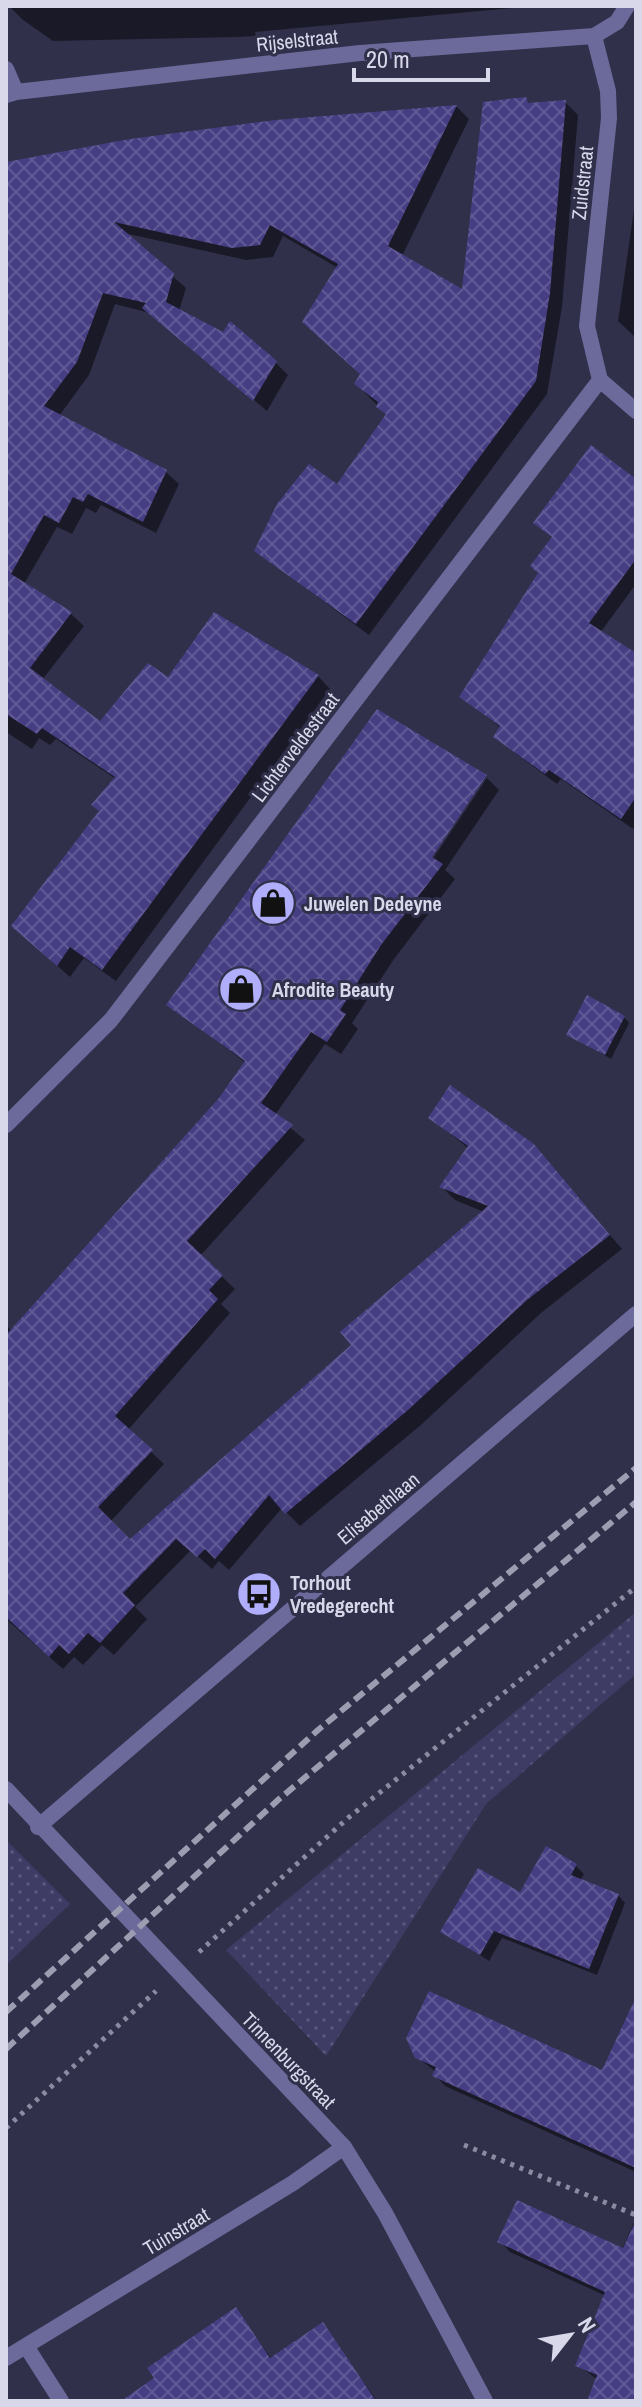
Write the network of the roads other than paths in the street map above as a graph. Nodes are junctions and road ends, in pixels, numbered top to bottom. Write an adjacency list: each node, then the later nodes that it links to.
1 (627, 6): 2 (street)
2 (594, 36): 4 (street, Rijselstraat); 5 (street, Zuidstraat)
3 (6, 69): 4 (street)
4 (11, 93)
5 (600, 380): 6 (street); 7 (street, Lichterveldestraat)
6 (636, 411)
7 (6, 1125)
8 (636, 1314): 10 (street, Elisabethlaan)
9 (6, 1789): 10 (street, Tinnenburgstraat)
10 (38, 1827): 11 (street, Tinnenburgstraat)
11 (344, 2147): 12 (street, Tuinstraat); 15 (street, Tinnenburgstraat)
12 (26, 2346): 13 (street, Tuinstraat); 14 (street)
13 (6, 2358)
14 (61, 2401)
15 (485, 2401)

